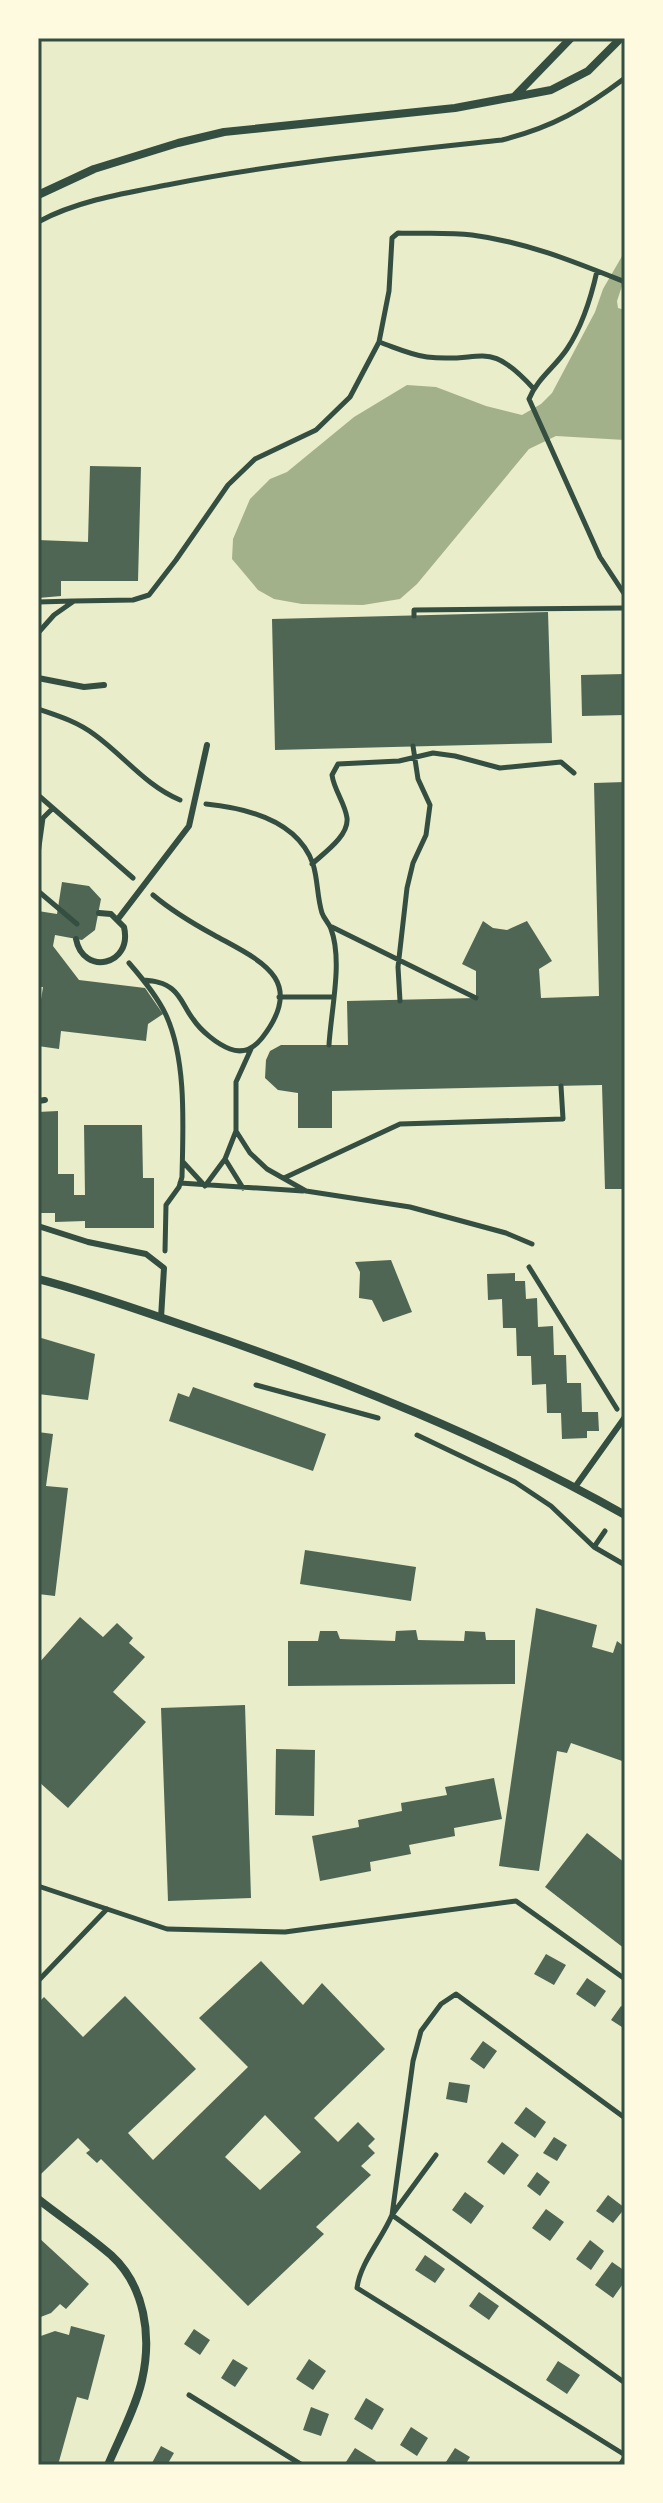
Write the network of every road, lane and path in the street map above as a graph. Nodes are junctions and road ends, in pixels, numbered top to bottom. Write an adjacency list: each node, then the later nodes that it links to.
1 (571, 38): 4 (street)
2 (621, 38): 4 (street)
3 (625, 78): 6 (path)
4 (513, 98): 5 (street)
5 (38, 195)
6 (38, 222)
7 (600, 272): 8 (path); 9 (path); 10 (path)
8 (625, 282)
9 (379, 342): 10 (path); 12 (path)
10 (533, 388): 11 (path)
11 (625, 595)
12 (74, 601): 13 (path); 16 (path)
13 (38, 602)
14 (625, 608): 15 (path)
15 (414, 616)
16 (38, 633)
17 (38, 678): 18 (lane)
18 (104, 685)
19 (207, 745): 31 (lane)
20 (413, 746): 21 (path)
21 (416, 757): 22 (path); 26 (path); 35 (path)
22 (574, 773)
23 (38, 795): 24 (path)
24 (53, 808): 25 (path); 27 (path)
25 (38, 854)
26 (312, 864)
27 (123, 869)
28 (38, 891): 32 (path)
29 (169, 909): 37 (path)
30 (99, 913): 31 (lane)
31 (118, 919): 34 (lane)
32 (78, 925)
33 (76, 939): 34 (lane)
34 (120, 953): 36 (path)
35 (399, 960): 38 (path); 39 (path); 40 (path)
36 (143, 980): 42 (path); 46 (path)
37 (279, 997): 38 (path); 42 (path)
38 (332, 997): 41 (path)
39 (476, 998)
40 (400, 1001)
41 (329, 1045)
42 (251, 1048): 44 (path)
43 (561, 1086): 47 (path)
44 (236, 1131): 45 (path); 47 (path)
45 (225, 1159): 49 (path); 50 (path)
46 (182, 1161): 48 (path); 49 (path)
47 (284, 1178): 51 (path)
48 (180, 1183): 49 (path); 55 (path)
49 (205, 1186): 50 (path)
50 (244, 1189): 51 (path)
51 (306, 1191): 53 (path)
52 (38, 1226): 55 (lane)
53 (532, 1244)
54 (529, 1267): 60 (path)
55 (164, 1268): 57 (lane)
56 (38, 1279): 57 (street)
57 (161, 1318): 59 (street)
58 (256, 1385): 59 (path)
59 (396, 1404): 62 (street)
60 (624, 1418): 62 (lane)
61 (408, 1431): 65 (path)
62 (575, 1487): 63 (street)
63 (625, 1515)
64 (605, 1531): 65 (path)
65 (594, 1547): 66 (path)
66 (625, 1565)
67 (38, 1886): 68 (path)
68 (107, 1909): 69 (path); 70 (path)
69 (625, 1979)
70 (38, 1981)
71 (625, 2118): 74 (path)
72 (436, 2155): 74 (path)
73 (38, 2199): 78 (street)
74 (392, 2215): 75 (path); 77 (path)
75 (625, 2383)
76 (189, 2395): 79 (path)
77 (625, 2456): 80 (path)
78 (108, 2465)
79 (302, 2465)
80 (620, 2465)

